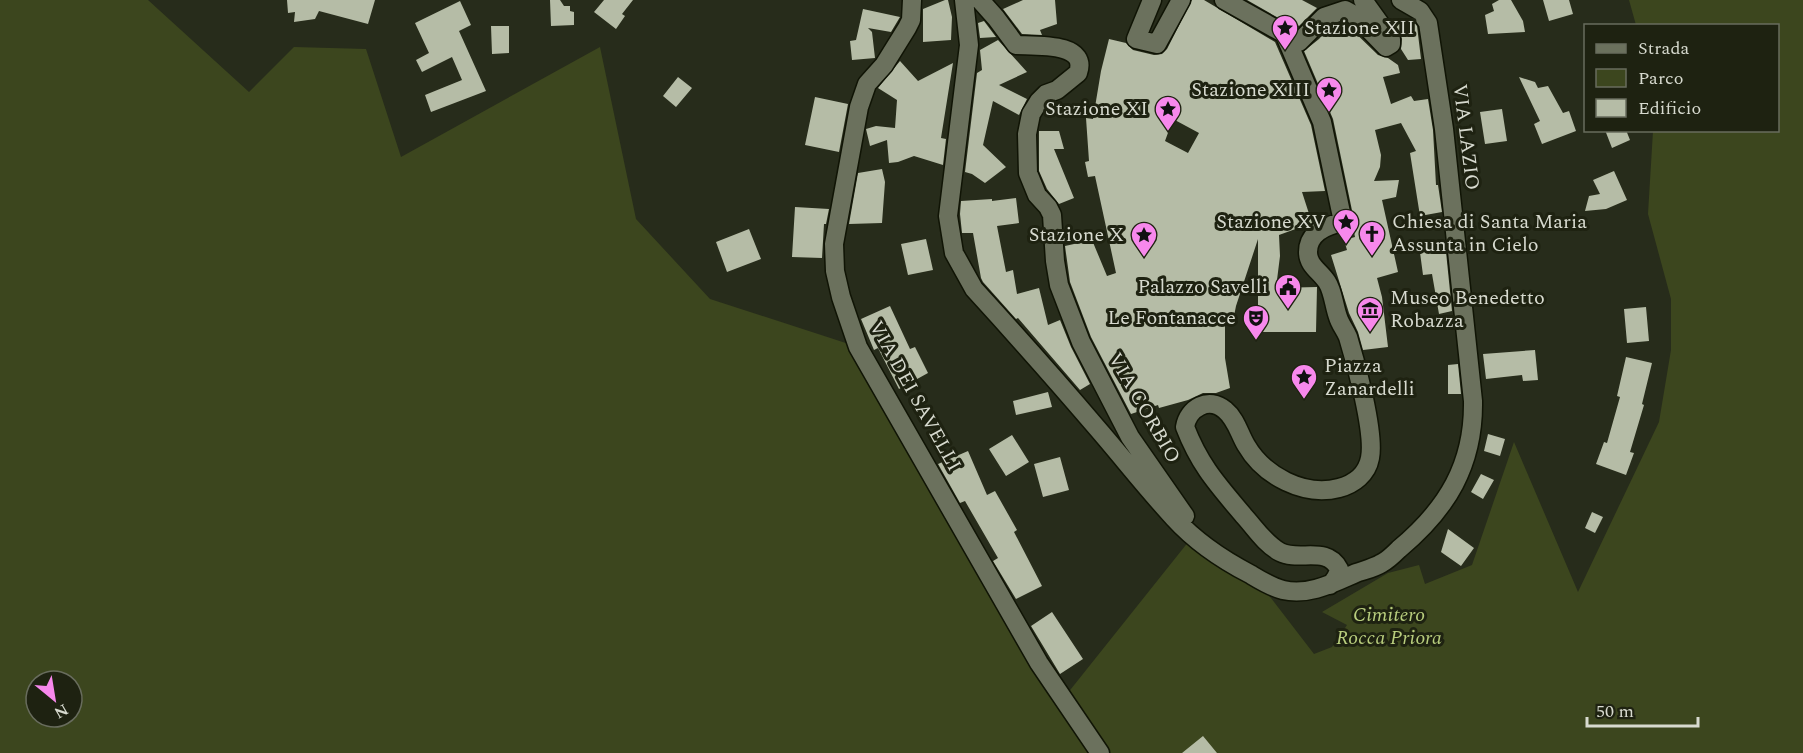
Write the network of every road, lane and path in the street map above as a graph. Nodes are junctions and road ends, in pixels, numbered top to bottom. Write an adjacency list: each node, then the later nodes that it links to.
1 (912, 0): 12 (street, VIA DEI SAVELLI)
2 (964, 0): 10 (street)
3 (980, 0): 10 (street, VIA CORBIO)
4 (1152, 0): 5 (street)
5 (1181, 0)
6 (1224, 0): 9 (street)
7 (1363, 0): 9 (street)
8 (1401, 0): 11 (street, VIA LAZIO)
9 (1284, 33): 11 (street)
10 (1193, 536): 11 (street)
11 (1330, 585)
12 (1100, 753)

